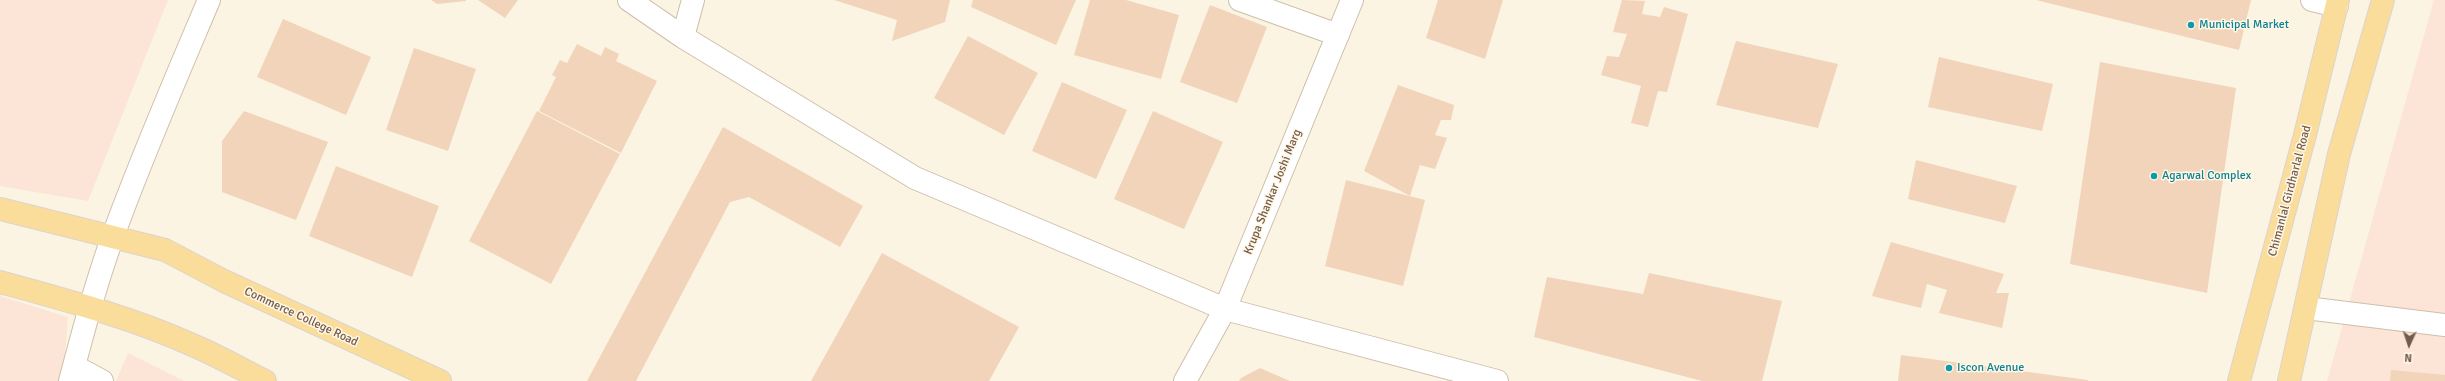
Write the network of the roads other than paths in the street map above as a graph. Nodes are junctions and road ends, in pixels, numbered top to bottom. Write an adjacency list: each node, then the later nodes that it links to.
1 (210, 0): 12 (street)
2 (629, 0): 10 (street)
3 (693, 0): 10 (street)
4 (1240, 0): 9 (street)
5 (1352, 0): 9 (street, Krupa Shankar Joshi Marg)
6 (2312, 0): 8 (street)
7 (2383, 0): 15 (main road)
8 (2337, 3): 24 (main road, Chimanlal Girdharlal Road)
9 (1338, 35): 16 (street, Krupa Shankar Joshi Marg)
10 (683, 36): 16 (street)
11 (0, 210): 12 (main road, Commerce College Road)
12 (113, 237): 14 (street); 21 (main road, Commerce College Road)
13 (0, 282): 14 (main road)
14 (90, 307): 18 (street); 20 (main road)
15 (2306, 308): 17 (street); 25 (main road)
16 (1225, 309): 22 (street, Krupa Shankar Joshi Marg); 23 (street)
17 (2445, 325)
18 (72, 374): 19 (street)
19 (102, 381)
20 (265, 381)
21 (440, 381)
22 (1185, 381)
23 (1497, 381)
24 (2239, 381)
25 (2289, 381)

